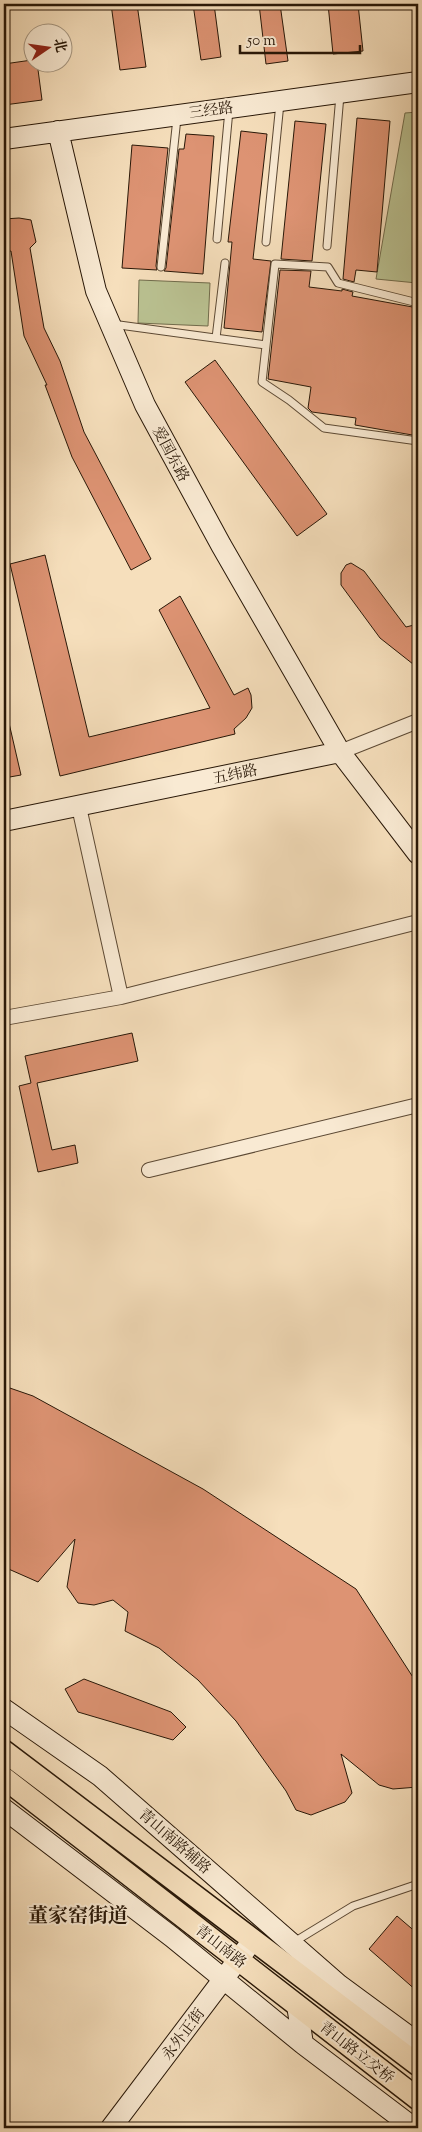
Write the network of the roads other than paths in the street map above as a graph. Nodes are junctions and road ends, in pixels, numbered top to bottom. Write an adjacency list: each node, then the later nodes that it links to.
1 (418, 82): 2 (main road, 三经路)
2 (340, 92): 3 (main road, 三经路); 10 (lane)
3 (281, 100): 4 (main road, 三经路); 9 (lane)
4 (230, 108): 5 (main road, 三经路); 8 (lane)
5 (177, 115): 6 (main road, 三经路); 12 (lane)
6 (58, 131): 7 (main road, 三经路); 14 (main road, 爱国东路)
7 (4, 138)
8 (217, 239)
9 (266, 242)
10 (327, 246)
11 (225, 263): 15 (lane)
12 (161, 267)
13 (418, 303): 16 (lane)
14 (110, 324): 15 (lane); 21 (main road, 爱国东路)
15 (216, 338): 16 (lane)
16 (266, 345): 17 (lane)
17 (418, 441)
18 (4, 523): 19 (lane)
19 (4, 531)
20 (418, 721): 21 (street)
21 (340, 752): 22 (main road, 五纬路); 24 (main road)
22 (79, 807): 23 (main road, 五纬路); 26 (street)
23 (4, 821)
24 (418, 854)
25 (418, 922): 26 (street)
26 (122, 996): 27 (street)
27 (4, 1018)
28 (418, 1105): 29 (street)
29 (149, 1170)
30 (4, 1709): 36 (main road, 青山南路辅路)
31 (4, 1751): 35 (main road, 青山南路)
32 (4, 1778): 37 (main road, 青山南路)
33 (4, 1809): 38 (main road)
34 (418, 1884): 36 (lane)
35 (254, 1940): 37 (main road, 永外正街); 39 (main road, 青山南路)
36 (292, 1944): 40 (main road, 青山南路辅路)
37 (240, 1960): 38 (main road, 永外正街); 41 (main road, 青山南路)
38 (225, 1980): 43 (main road); 46 (main road, 永外正街)
39 (310, 1982): 40 (main road); 44 (main road, 青山路立交桥)
40 (338, 1984): 42 (main road)
41 (297, 2005): 43 (main road); 45 (main road, 青山路立交桥)
42 (418, 2043)
43 (303, 2044): 47 (main road)
44 (418, 2065)
45 (418, 2099)
46 (111, 2128)
47 (414, 2128)

